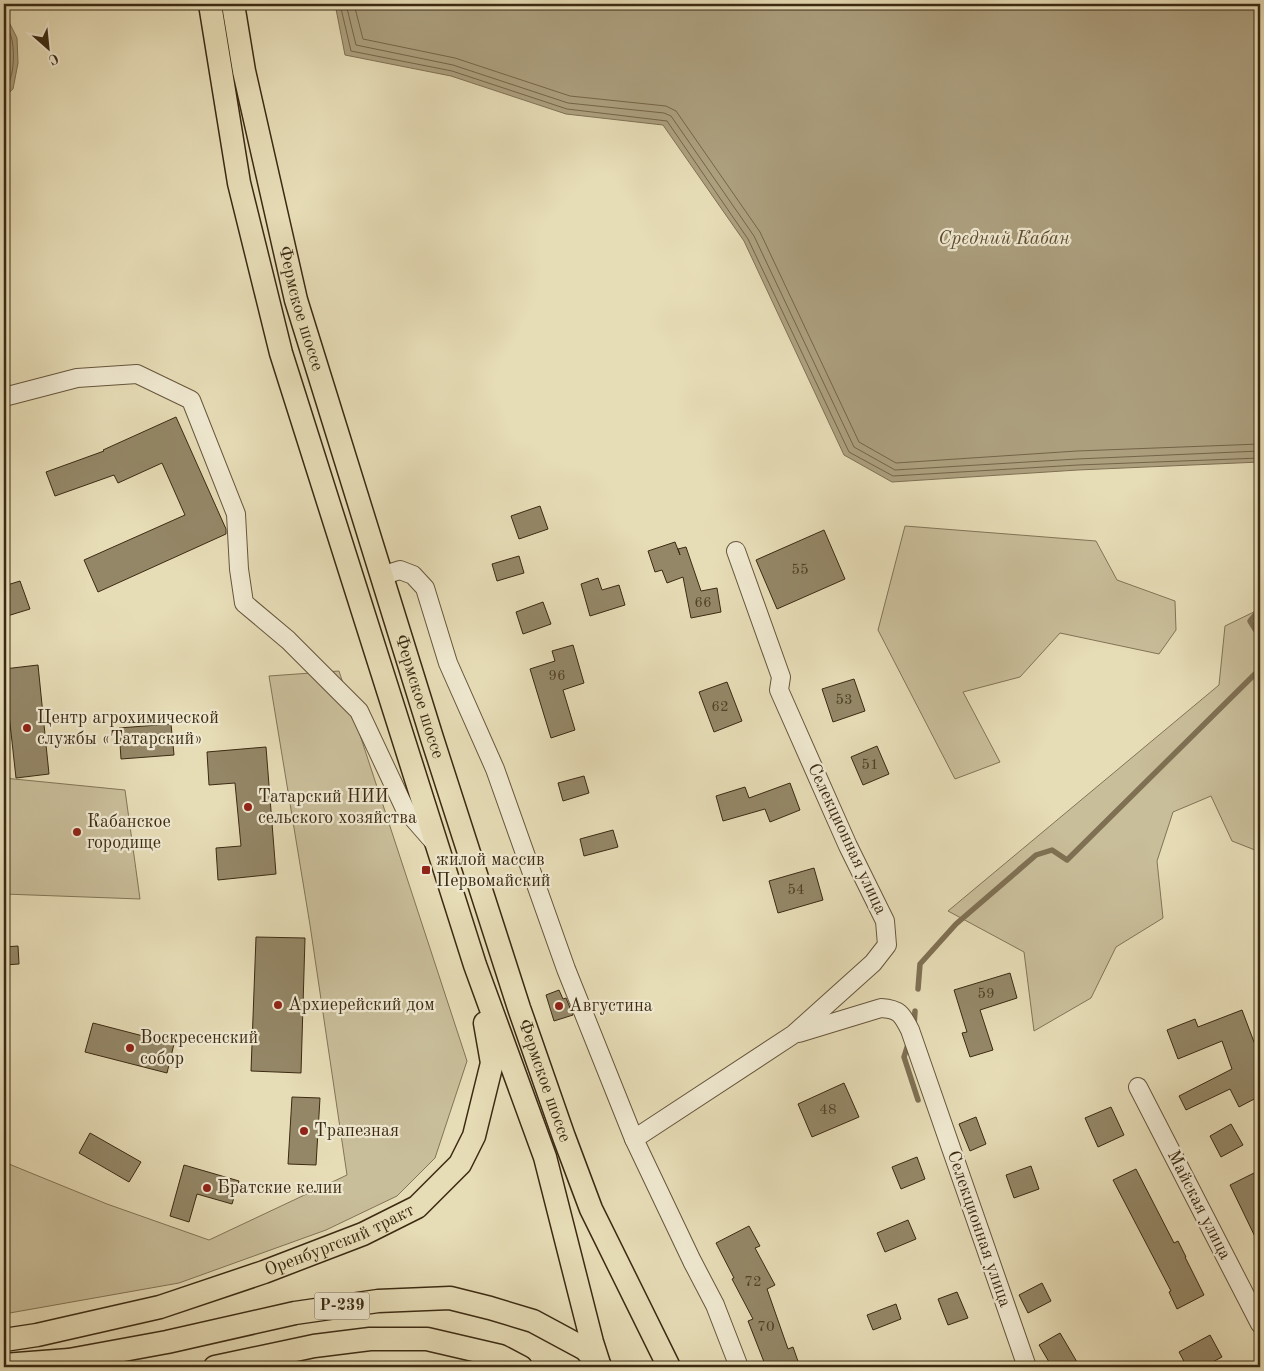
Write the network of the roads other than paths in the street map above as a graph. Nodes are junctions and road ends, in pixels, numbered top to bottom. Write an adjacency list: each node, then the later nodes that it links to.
1 (210, 4): 6 (main road, Фермское шоссе)
2 (233, 4): 5 (main road, Фермское шоссе)
3 (4, 398): 6 (street)
4 (736, 551): 8 (street, Селекционная улица)
5 (381, 576): 10 (street); 17 (main road, Фермское шоссе)
6 (439, 847): 7 (main road, Фермское шоссе)
7 (475, 966): 12 (main road, Оренбургский тракт); 16 (main road, Фермское шоссе)
8 (794, 1034): 10 (street); 19 (street, Селекционная улица)
9 (1138, 1087): 11 (street, Майская улица)
10 (634, 1140): 18 (street)
11 (1260, 1324)
12 (4, 1340)
13 (4, 1365): 16 (main road, Р-239)
14 (215, 1367): 15 (main road, Р-239)
15 (521, 1367)
16 (600, 1367)
17 (669, 1367)
18 (740, 1367)
19 (1027, 1367)

